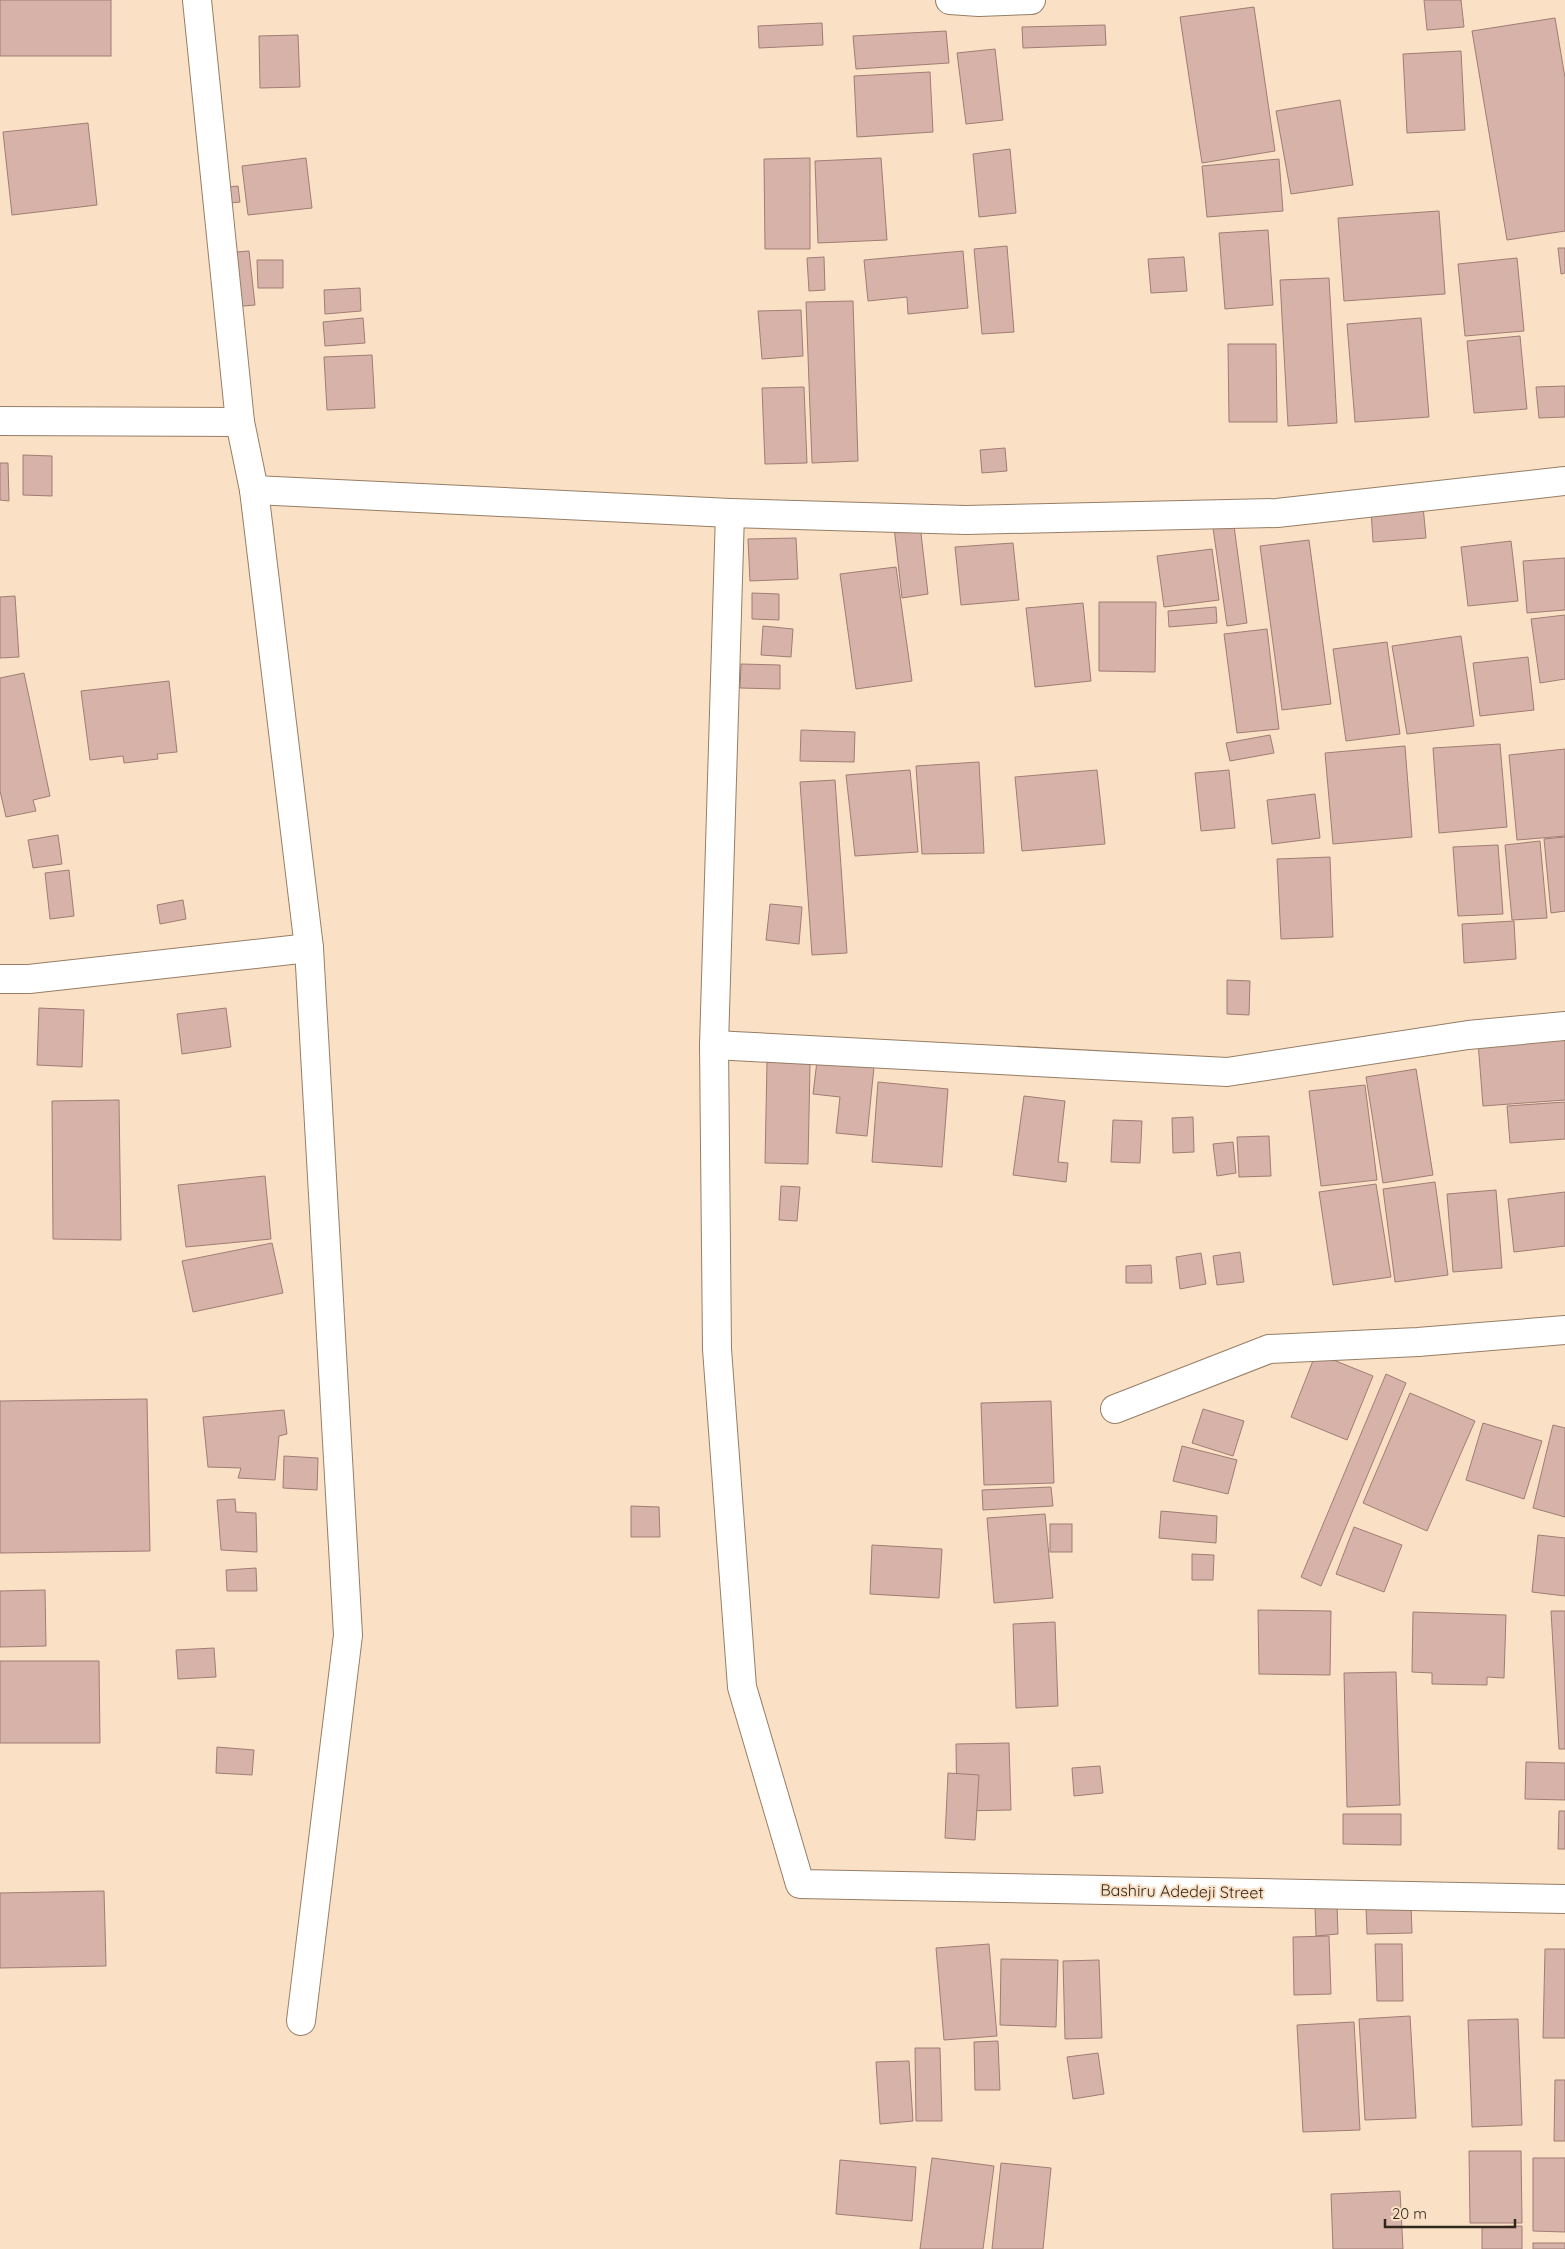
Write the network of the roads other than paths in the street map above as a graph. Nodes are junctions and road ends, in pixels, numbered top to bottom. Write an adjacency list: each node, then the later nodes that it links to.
1 (197, 0): 5 (street)
2 (950, 0): 3 (street)
3 (1031, 0)
4 (0, 421): 5 (street)
5 (240, 422): 7 (street)
6 (1565, 481): 8 (street)
7 (254, 490): 8 (street); 9 (street)
8 (730, 513): 12 (street)
9 (309, 948): 10 (street); 16 (street)
10 (0, 979)
11 (1565, 1026): 12 (street)
12 (714, 1045): 15 (street, Bashiru Adedeji Street)
13 (1565, 1330): 14 (street)
14 (1115, 1408)
15 (1565, 1899)
16 (301, 2021)

